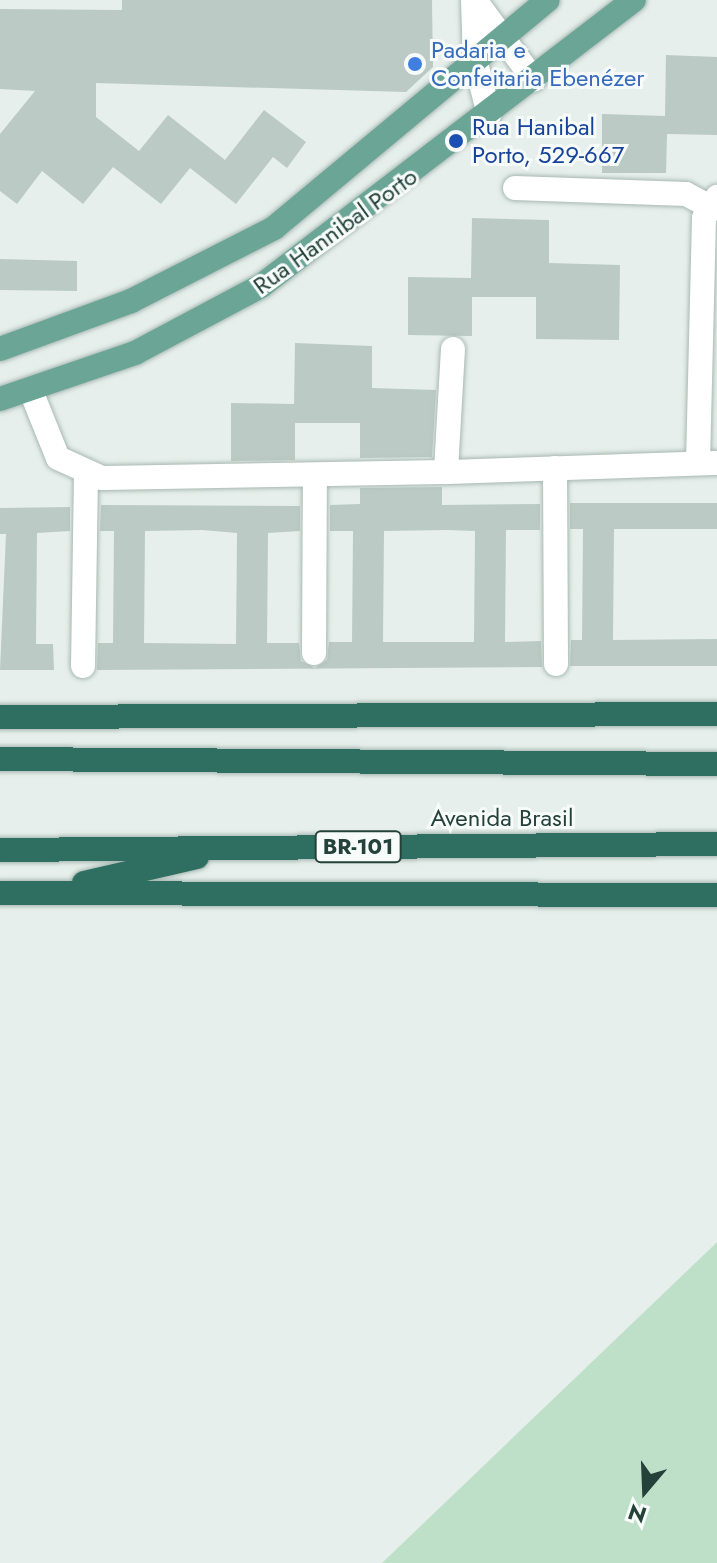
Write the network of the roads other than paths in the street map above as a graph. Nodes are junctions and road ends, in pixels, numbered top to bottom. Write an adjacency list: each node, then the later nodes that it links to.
1 (474, 0): 4 (street); 5 (street)
2 (548, 0): 4 (main road, Rua Hannibal Porto)
3 (634, 0): 6 (main road, Rua Hannibal Porto)
4 (502, 38): 5 (main road, Rua Hannibal Porto); 6 (street)
5 (475, 59): 7 (street); 10 (main road, Rua Hannibal Porto)
6 (534, 80): 7 (main road, Rua Hannibal Porto)
7 (489, 115): 12 (main road, Rua Hannibal Porto)
8 (515, 188): 9 (street)
9 (712, 201): 14 (street)
10 (0, 349)
11 (453, 349): 16 (street)
12 (31, 391): 13 (main road, Rua Hannibal Porto); 17 (street)
13 (0, 399)
14 (708, 463): 15 (street)
15 (555, 468): 16 (street); 20 (street)
16 (446, 472): 18 (street)
17 (86, 474): 18 (street); 21 (street)
18 (315, 477): 19 (street)
19 (314, 653)
20 (556, 664)
21 (83, 666)
22 (717, 714): 23 (highway)
23 (0, 717)
24 (0, 759): 25 (highway)
25 (717, 764)
26 (717, 844): 27 (highway, Avenida Brasil / BR-101)
27 (239, 847): 28 (highway, Avenida Brasil / BR-101); 30 (highway)
28 (0, 850)
29 (0, 893): 30 (highway, BR-101)
30 (43, 893): 31 (highway, BR-101)
31 (717, 895)

